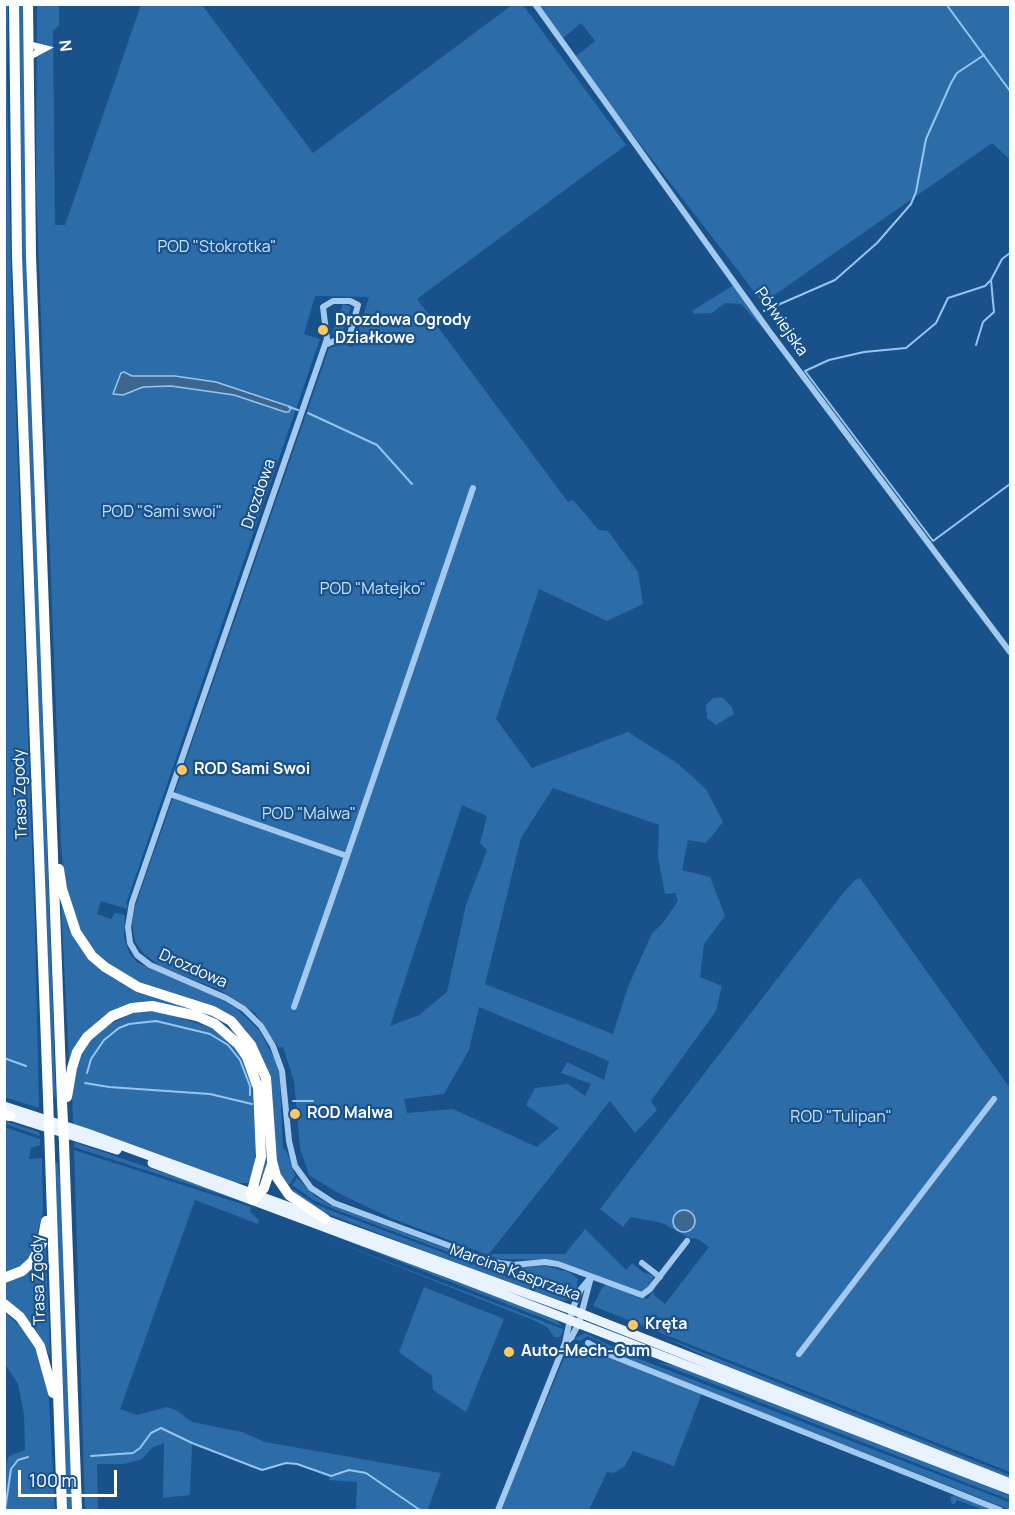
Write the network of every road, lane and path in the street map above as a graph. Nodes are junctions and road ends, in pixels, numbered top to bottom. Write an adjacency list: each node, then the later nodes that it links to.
1 (14, 4): 15 (highway, Trasa Zgody, bridge)
2 (28, 4): 8 (highway, Trasa Zgody)
3 (534, 4): 6 (street, Półwiejska)
4 (325, 345): 4 (street); 7 (street, Drozdowa)
5 (473, 488): 9 (street)
6 (1011, 652)
7 (170, 794): 9 (street); 20 (street, Drozdowa)
8 (51, 804): 12 (highway, Trasa Zgody); 14 (highway)
9 (347, 856): 10 (street)
10 (294, 1007)
11 (994, 1099): 29 (street)
12 (65, 1102): 16 (highway); 34 (highway, Trasa Zgody, bridge)
13 (6, 1113): 16 (main road, Marcina Kasprzaka)
14 (272, 1161): 16 (highway); 17 (highway)
15 (51, 1185): 22 (highway); 30 (highway, Trasa Zgody)
16 (254, 1196): 17 (main road, Marcina Kasprzaka); 25 (main road, Marcina Kasprzaka)
17 (324, 1219): 25 (main road, Marcina Kasprzaka)
18 (687, 1241): 21 (street, Marcina Kasprzaka)
19 (642, 1263): 21 (street)
20 (591, 1276): 21 (street, Marcina Kasprzaka); 24 (street); 25 (street)
21 (660, 1277)
22 (4, 1278)
23 (4, 1304): 30 (highway)
24 (582, 1313): 25 (main road, Marcina Kasprzaka); 26 (street); 31 (main road, Marcina Kasprzaka)
25 (570, 1315): 26 (main road, Marcina Kasprzaka); 27 (street)
26 (579, 1323): 27 (street); 32 (main road, Marcina Kasprzaka)
27 (565, 1343): 35 (street)
28 (588, 1343): 36 (street)
29 (799, 1354)
30 (60, 1437): 33 (highway, Trasa Zgody)
31 (1011, 1483)
32 (1011, 1491)
33 (62, 1510)
34 (77, 1510)
35 (498, 1510)
36 (1000, 1510)

